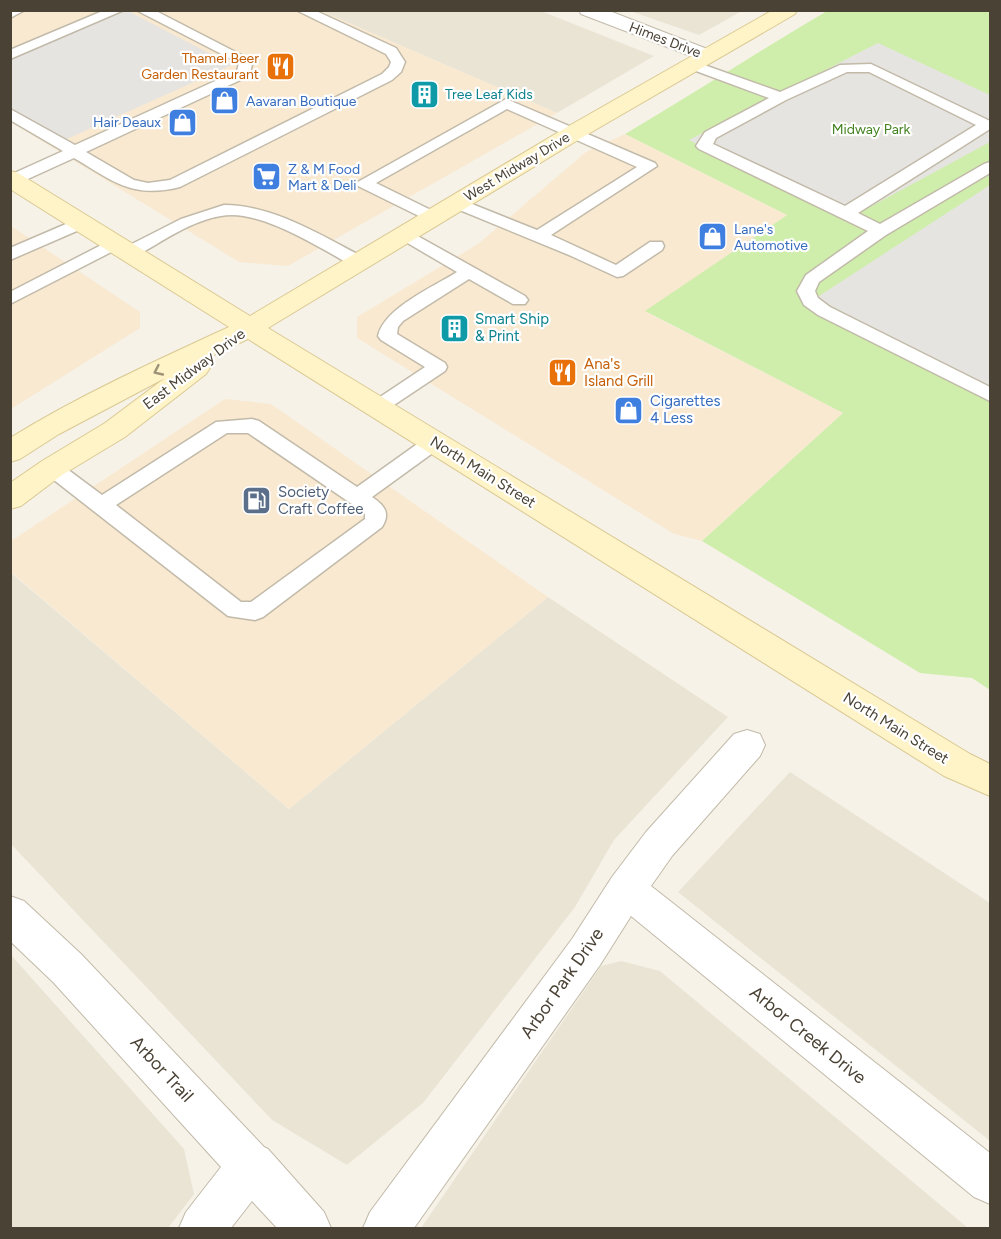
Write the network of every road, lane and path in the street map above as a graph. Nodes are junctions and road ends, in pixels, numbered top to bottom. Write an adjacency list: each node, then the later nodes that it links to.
1 (19, 10): 7 (lane)
2 (118, 10): 8 (lane)
3 (142, 10): 14 (lane)
4 (302, 10): 14 (lane)
5 (588, 10): 9 (street, Himes Drive)
6 (788, 10): 9 (main road, West Midway Drive)
7 (10, 14)
8 (10, 55)
9 (701, 60): 10 (lane); 13 (main road, West Midway Drive)
10 (781, 97): 12 (lane); 18 (lane)
11 (10, 113): 14 (lane)
12 (989, 126): 18 (lane)
13 (575, 132): 17 (main road, West Midway Drive); 19 (lane); 23 (lane)
14 (75, 151): 16 (lane)
15 (990, 167): 21 (lane)
16 (12, 179): 20 (main road, North Main Street)
17 (456, 203): 19 (main road, West Midway Drive); 23 (lane)
18 (846, 213): 21 (lane)
19 (433, 217): 22 (main road, West Midway Drive)
20 (80, 223): 25 (main road, North Main Street); 26 (lane)
21 (880, 231): 32 (lane)
22 (405, 234): 27 (main road, West Midway Drive); 28 (lane)
23 (538, 236): 24 (lane)
24 (657, 246)
25 (120, 248): 27 (lane); 29 (lane); 31 (main road, North Main Street)
26 (10, 255)
27 (359, 262): 31 (main road, West Midway Drive)
28 (469, 272): 30 (lane); 33 (lane)
29 (10, 298)
30 (519, 300)
31 (249, 328): 33 (main road, North Main Street); 35 (main road, East Midway Drive, one-way to 35); 36 (main road, East Midway Drive)
32 (990, 395)
33 (378, 407): 34 (main road, North Main Street)
34 (434, 442): 37 (lane); 41 (main road, North Main Street)
35 (10, 452)
36 (52, 468): 38 (main road, East Midway Drive); 39 (lane)
37 (357, 497): 39 (lane); 39 (lane)
38 (10, 498)
39 (100, 505)
40 (747, 745): 44 (street, Arbor Park Drive)
41 (957, 765): 42 (main road, North Main Street); 43 (main road, North Main Street)
42 (990, 781)
43 (990, 801)
44 (626, 889): 47 (street, Arbor Creek Drive); 50 (street, Arbor Park Drive)
45 (10, 914): 46 (street, Arbor Trail)
46 (252, 1165): 48 (street); 49 (street, Arbor Trail)
47 (990, 1181)
48 (202, 1228)
49 (308, 1228)
50 (386, 1228)

